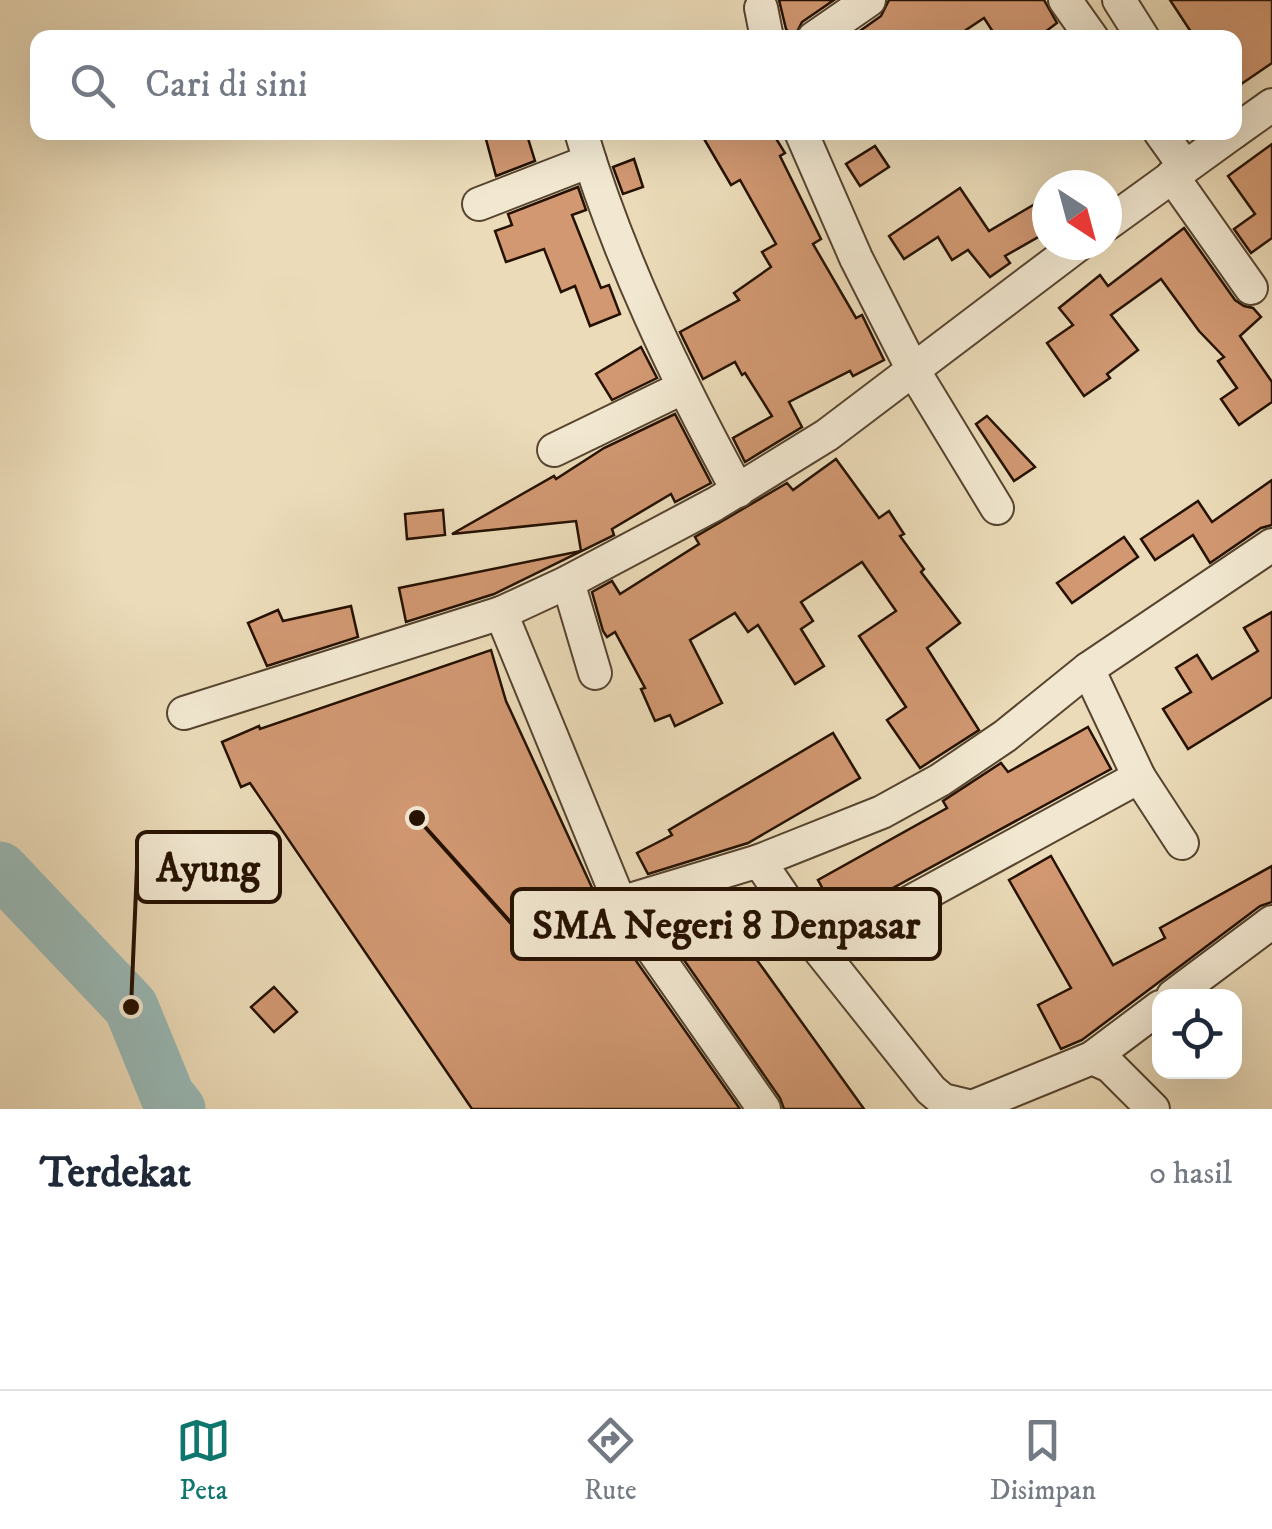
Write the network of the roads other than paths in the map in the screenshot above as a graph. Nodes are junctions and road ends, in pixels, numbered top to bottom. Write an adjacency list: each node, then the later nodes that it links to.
1 (870, 0): 4 (street)
2 (1065, 0): 5 (street)
3 (1119, 0): 6 (street)
4 (826, 30)
5 (1086, 30)
6 (1138, 30)
7 (1272, 104): 8 (street)
8 (1242, 124)
9 (804, 140): 16 (street)
10 (586, 147): 12 (street); 17 (street)
11 (1206, 148): 13 (street); 15 (street)
12 (479, 204)
13 (1122, 212)
14 (1058, 260): 16 (street)
15 (1250, 288)
16 (912, 368): 19 (street); 20 (street)
17 (682, 388): 18 (street); 19 (street)
18 (554, 450)
19 (738, 490): 22 (street)
20 (997, 508)
21 (1272, 545): 24 (street)
22 (568, 582): 23 (street); 25 (street)
23 (502, 614): 26 (street); 30 (street)
24 (1088, 669): 27 (street); 29 (street)
25 (595, 673)
26 (184, 713)
27 (1139, 777): 28 (street); 31 (street)
28 (1182, 843)
29 (758, 862): 30 (street); 36 (street)
30 (620, 903): 33 (street); 37 (street)
31 (903, 906)
32 (1272, 922): 34 (street)
33 (535, 938)
34 (1182, 989)
35 (1152, 1012): 36 (street)
36 (1092, 1058): 38 (street)
37 (764, 1109)
38 (1154, 1109)

